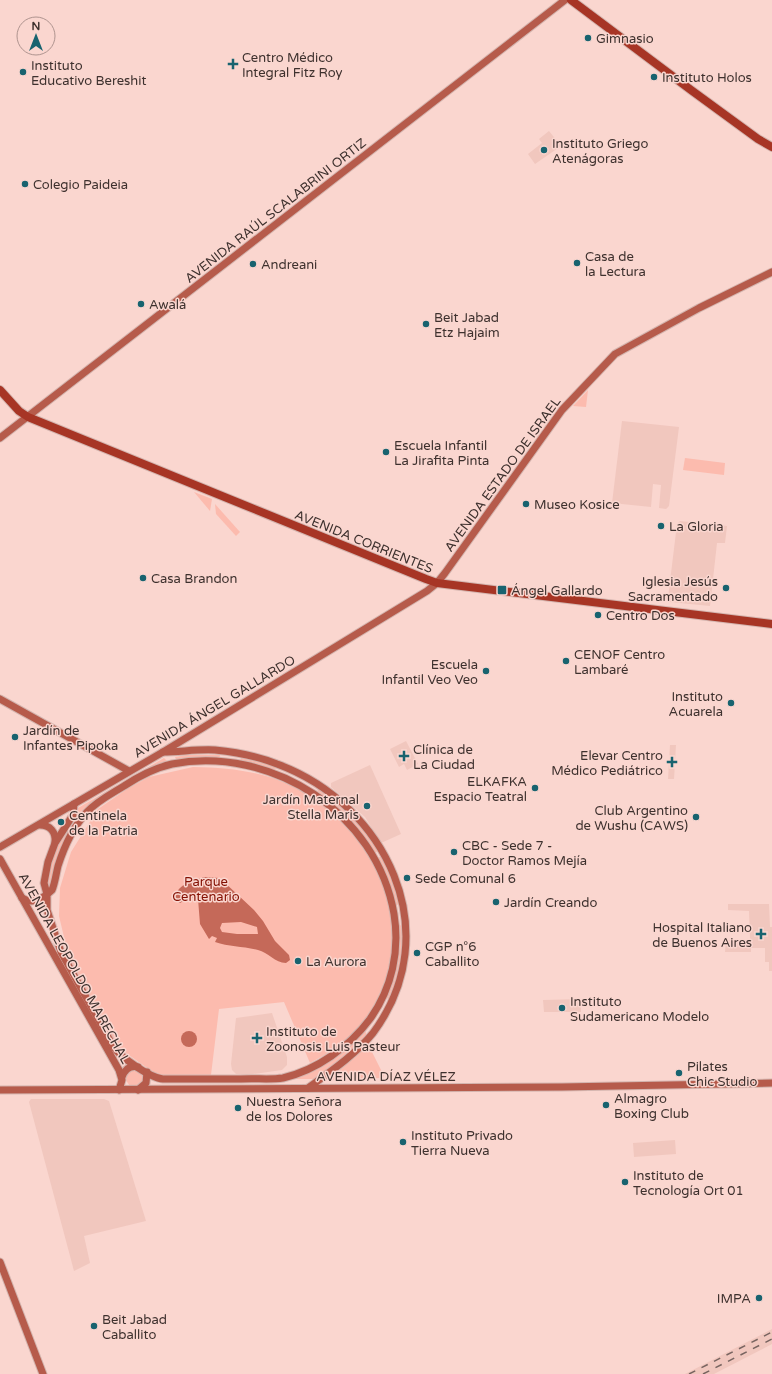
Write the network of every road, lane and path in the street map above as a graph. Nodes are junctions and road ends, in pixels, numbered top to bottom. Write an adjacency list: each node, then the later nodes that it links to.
1 (565, 0): 6 (main road, AVENIDA RAÚL SCALABRINI ORTIZ)
2 (571, 0): 3 (main road)
3 (772, 147)
4 (772, 272): 8 (main road, AVENIDA ESTADO DE ISRAEL)
5 (0, 390): 6 (main road, AVENIDA CORRIENTES)
6 (28, 417): 7 (main road, AVENIDA RAÚL SCALABRINI ORTIZ); 8 (main road, AVENIDA CORRIENTES)
7 (0, 438)
8 (437, 583): 9 (main road, AVENIDA CORRIENTES); 12 (main road, AVENIDA ÁNGEL GALLARDO)
9 (772, 624)
10 (0, 698): 17 (main road)
11 (222, 751): 12 (main road); 13 (main road); 14 (main road)
12 (163, 752): 15 (main road); 17 (main road, AVENIDA ÁNGEL GALLARDO)
13 (241, 754): 16 (main road); 31 (main road)
14 (220, 762): 15 (main road); 16 (main road)
15 (172, 764): 23 (main road)
16 (239, 764): 26 (main road)
17 (129, 772): 18 (main road, AVENIDA ÁNGEL GALLARDO)
18 (74, 804): 19 (main road, AVENIDA ÁNGEL GALLARDO); 20 (main road, AVENIDA LEOPOLDO MARECHAL)
19 (40, 825): 20 (main road); 21 (main road, AVENIDA ÁNGEL GALLARDO)
20 (55, 843): 23 (main road, AVENIDA LEOPOLDO MARECHAL)
21 (0, 846)
22 (0, 859): 24 (main road, AVENIDA LEOPOLDO MARECHAL)
23 (47, 894): 24 (main road); 25 (main road, AVENIDA LEOPOLDO MARECHAL)
24 (22, 898): 27 (main road, AVENIDA LEOPOLDO MARECHAL)
25 (144, 1070): 27 (main road); 28 (main road); 35 (main road)
26 (288, 1076): 28 (main road); 30 (main road)
27 (122, 1077): 34 (main road, AVENIDA LEOPOLDO MARECHAL)
28 (182, 1079): 32 (main road)
29 (772, 1083): 31 (main road, AVENIDA DÍAZ VÉLEZ)
30 (279, 1088): 31 (main road, AVENIDA DÍAZ VÉLEZ); 32 (main road, AVENIDA DÍAZ VÉLEZ)
31 (308, 1088)
32 (191, 1089): 35 (main road, AVENIDA DÍAZ VÉLEZ)
33 (0, 1090): 34 (main road, AVENIDA DÍAZ VÉLEZ)
34 (119, 1090): 35 (main road, AVENIDA DÍAZ VÉLEZ)
35 (138, 1090)
36 (0, 1262): 37 (main road)
37 (43, 1374)

